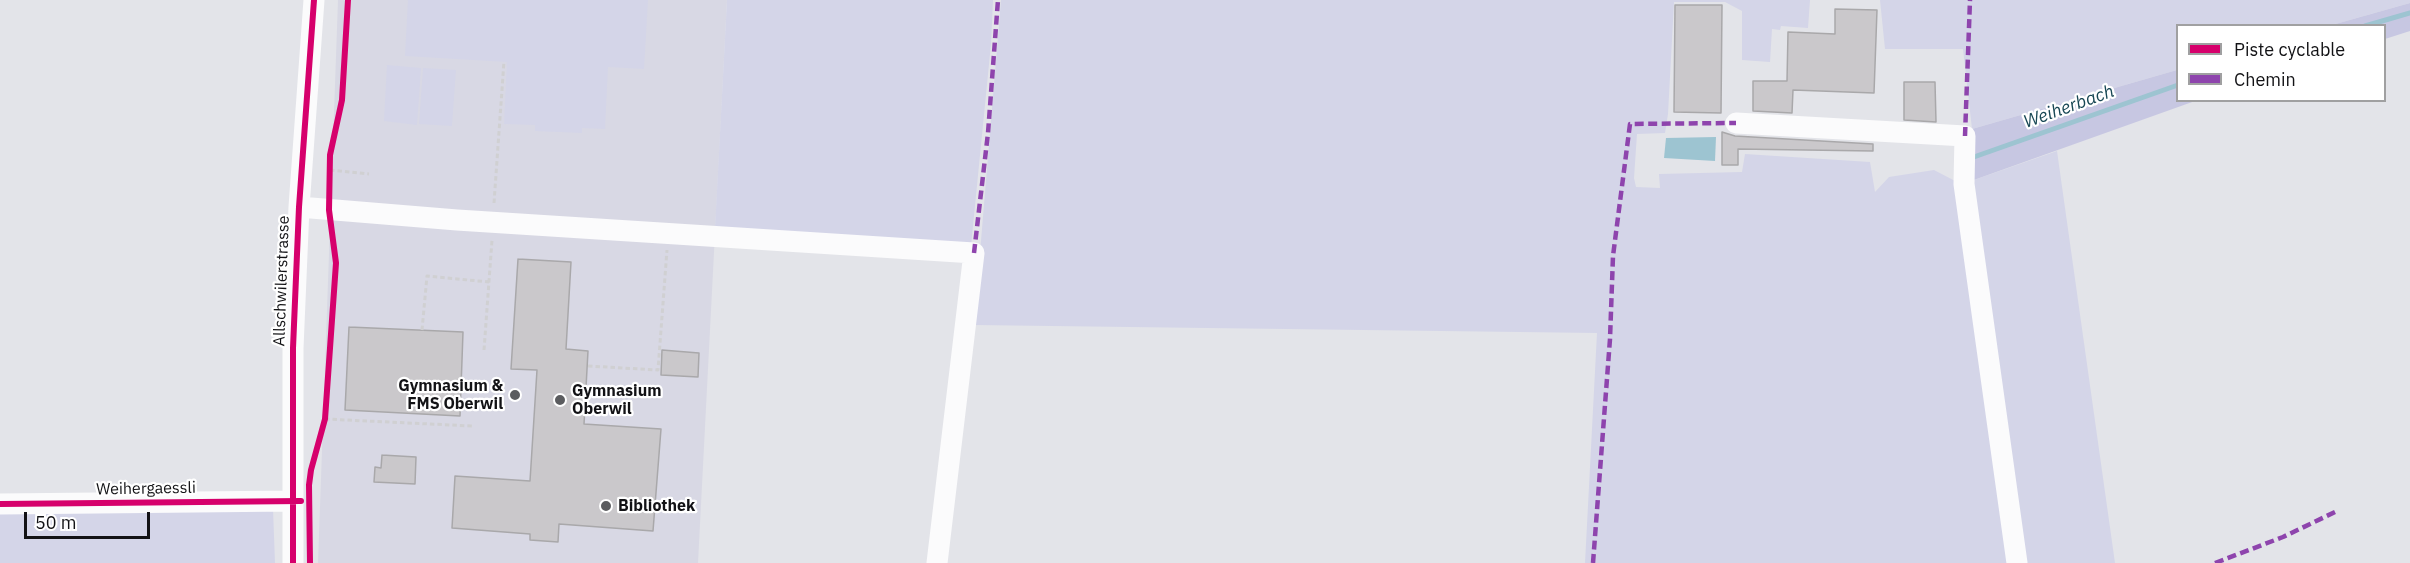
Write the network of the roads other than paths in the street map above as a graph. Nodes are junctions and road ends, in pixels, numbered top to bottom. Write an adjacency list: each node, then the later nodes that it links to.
1 (314, 0): 3 (street, Allschwilerstrasse)
2 (1736, 123): 8 (street)
3 (299, 207): 4 (street, Allschwilerstrasse); 7 (street)
4 (292, 501): 5 (street, Weihergaessli); 6 (street, Allschwilerstrasse)
5 (0, 504)
6 (293, 563)
7 (937, 563)
8 (2017, 563)

